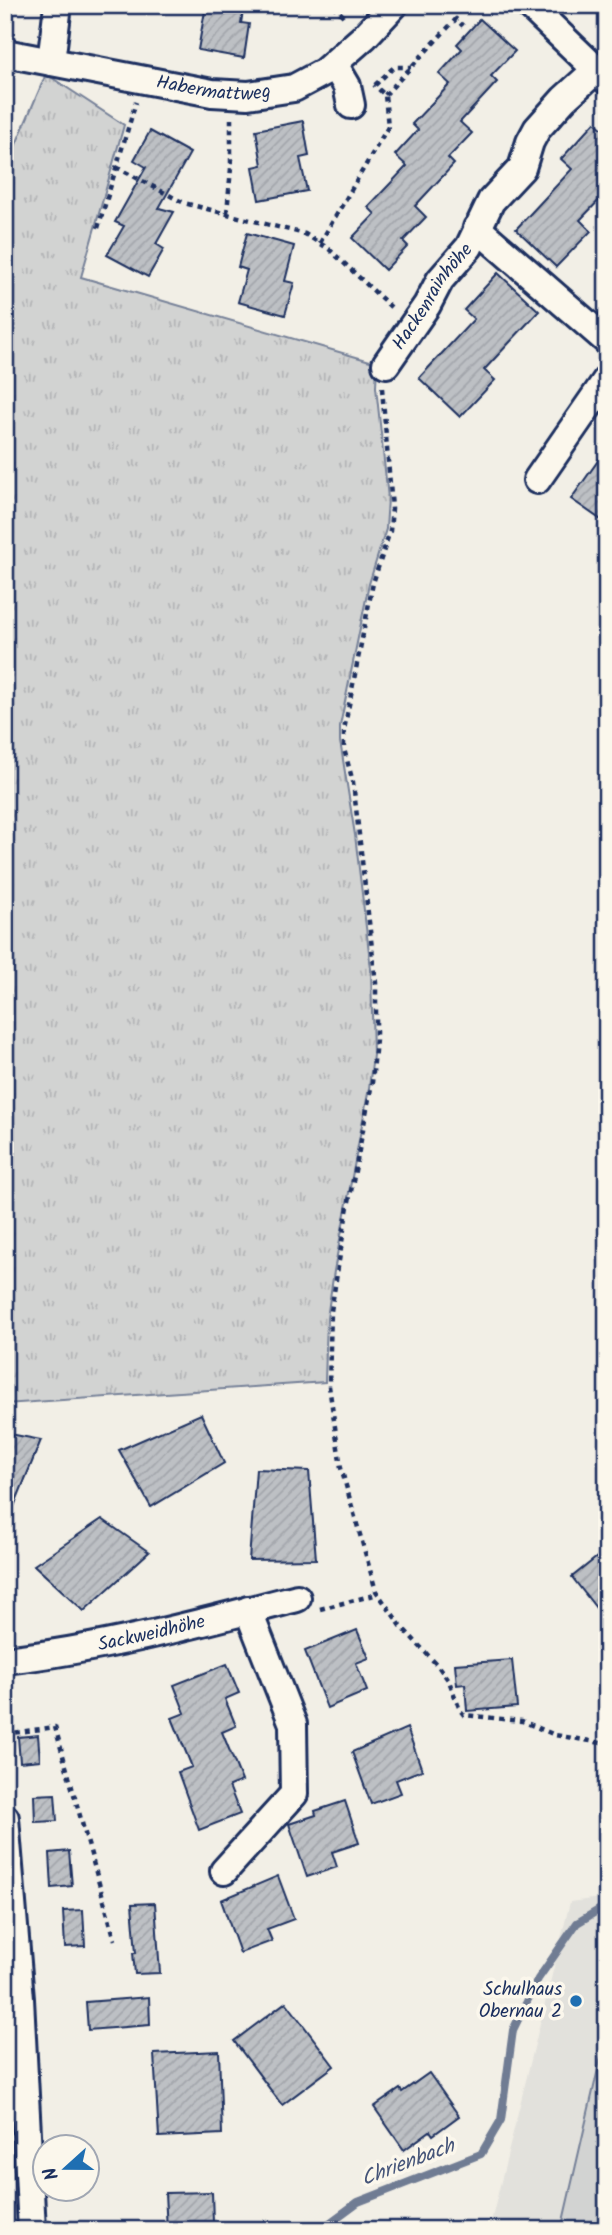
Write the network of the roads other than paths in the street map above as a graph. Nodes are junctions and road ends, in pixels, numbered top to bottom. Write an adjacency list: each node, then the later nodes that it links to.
1 (58, 5): 5 (street)
2 (394, 5): 6 (street, Habermattweg)
3 (529, 5): 7 (street)
4 (5, 53): 5 (street, Habermattweg)
5 (51, 62): 6 (street, Habermattweg)
6 (334, 64): 8 (street)
7 (602, 75): 9 (street, Hackenrainhöhe)
8 (349, 97)
9 (477, 228): 10 (street, Hackenrainhöhe); 11 (street, Hackenrainhöhe)
10 (607, 341)
11 (386, 364)
12 (607, 379): 13 (street)
13 (537, 480)
14 (297, 1598): 15 (street, Sackweidhöhe)
15 (248, 1610): 16 (street, Sackweidhöhe); 18 (street)
16 (5, 1660)
17 (5, 1818): 19 (street)
18 (223, 1871)
19 (32, 2230)

